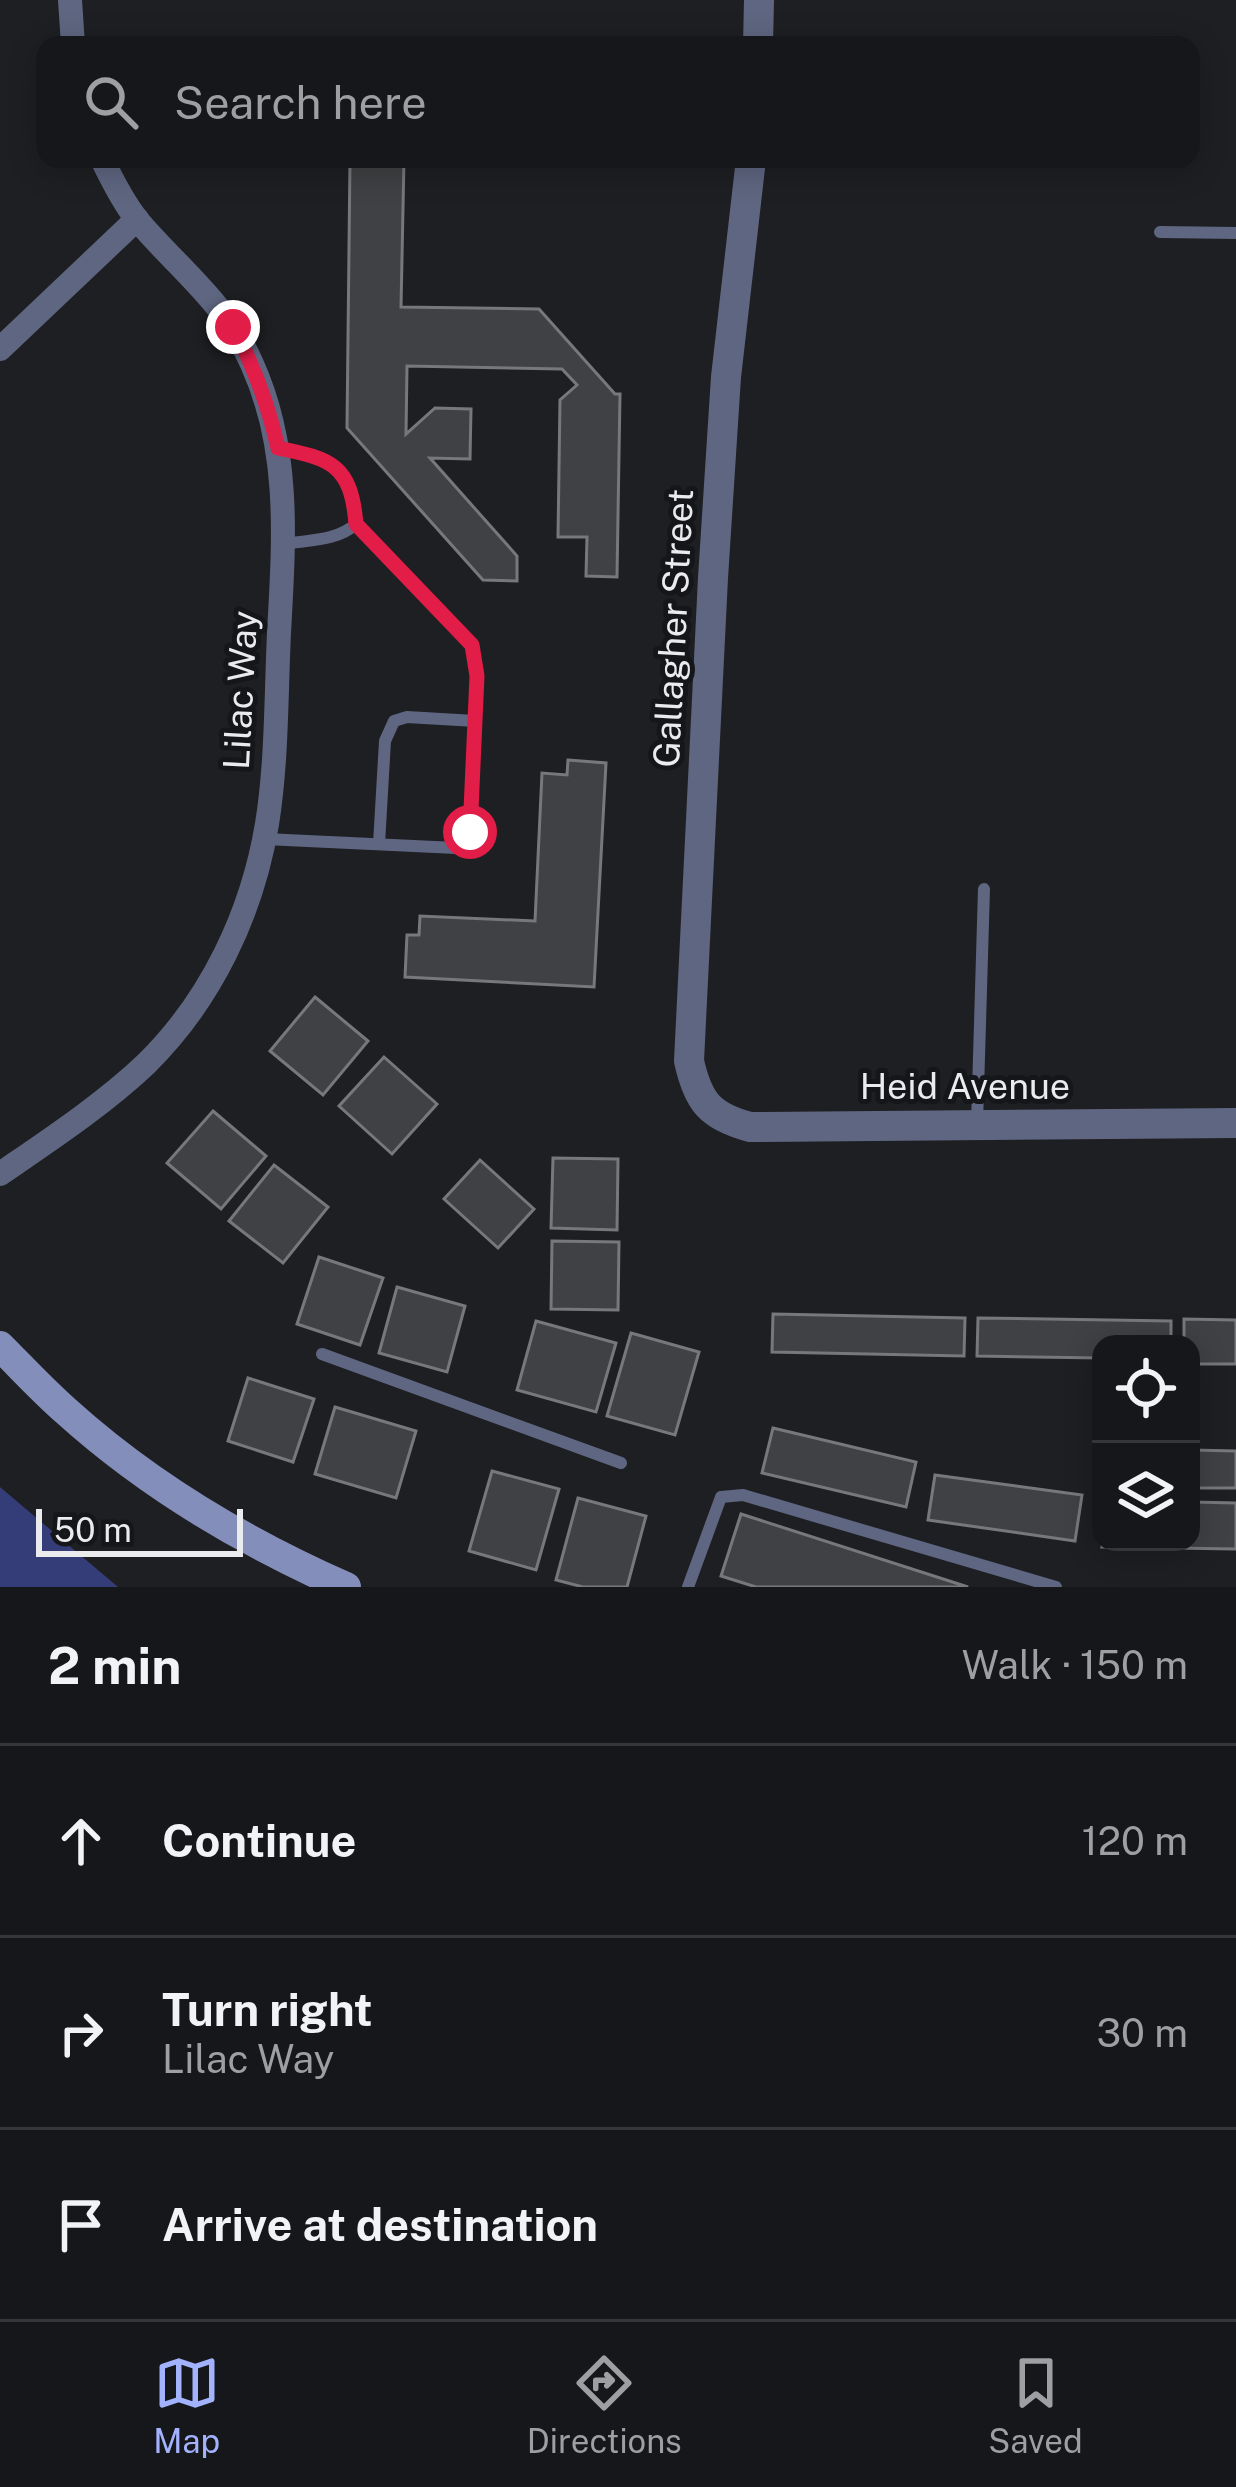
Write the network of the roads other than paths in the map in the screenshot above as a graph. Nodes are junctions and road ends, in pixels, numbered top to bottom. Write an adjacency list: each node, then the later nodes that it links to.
1 (70, 0): 3 (street)
2 (759, 0): 4 (street)
3 (72, 36)
4 (758, 36)
5 (108, 168): 7 (street, Lilac Way)
6 (750, 168): 18 (street, Gallagher Street)
7 (136, 219): 10 (street); 11 (street, Lilac Way)
8 (1160, 232): 9 (lane)
9 (1236, 232)
10 (0, 349)
11 (278, 448): 12 (lane); 13 (street, Lilac Way)
12 (356, 524): 13 (lane); 14 (lane)
13 (284, 544): 15 (street, Lilac Way)
14 (475, 721): 16 (lane); 16 (lane)
15 (264, 838): 16 (lane); 21 (street, Lilac Way)
16 (379, 844)
17 (984, 889): 20 (lane)
18 (702, 1100): 20 (street, Heid Avenue)
19 (1236, 1123): 20 (street, Heid Avenue)
20 (977, 1125)
21 (0, 1174)
22 (0, 1346): 25 (main road)
23 (322, 1354): 24 (lane)
24 (621, 1463)
25 (346, 1587)
26 (688, 1587): 27 (lane)
27 (1056, 1587)

